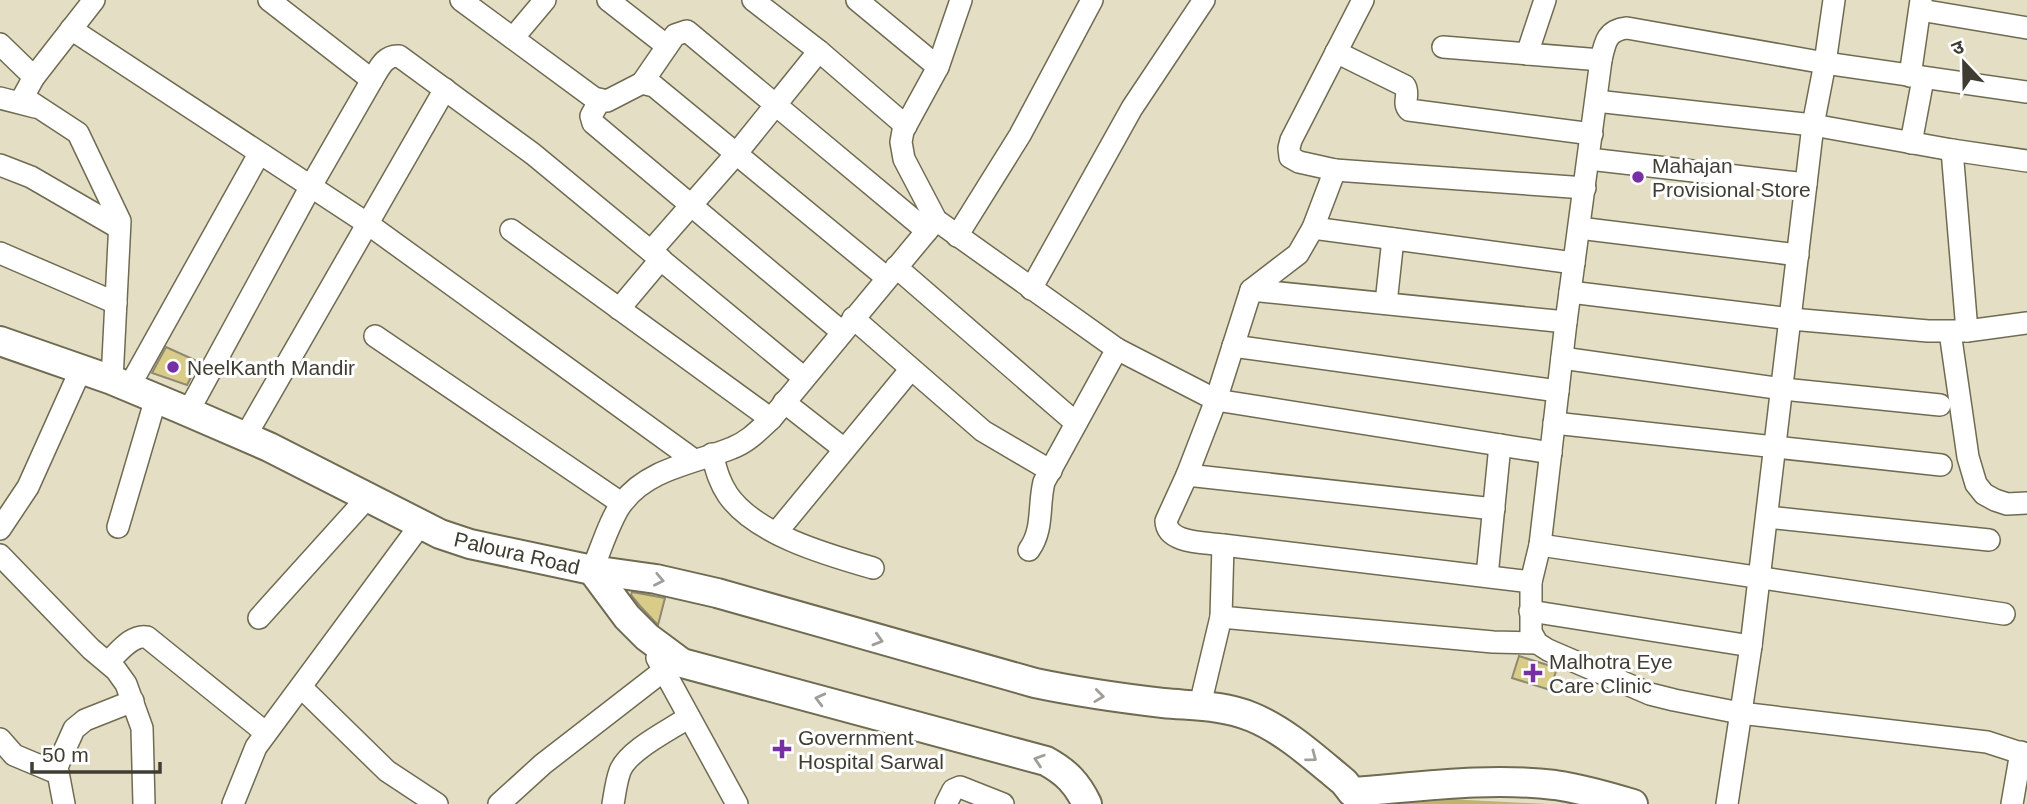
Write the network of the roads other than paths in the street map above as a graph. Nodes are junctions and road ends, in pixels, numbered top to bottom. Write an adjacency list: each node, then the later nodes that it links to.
1 (94, 0): 17 (street)
2 (269, 0): 30 (street)
3 (461, 0): 18 (street)
4 (545, 0): 18 (street)
5 (608, 0): 15 (street)
6 (752, 0): 22 (street)
7 (857, 0): 27 (street)
8 (961, 0): 27 (street)
9 (1092, 0): 60 (street)
10 (1204, 0): 67 (street)
11 (1363, 0): 23 (street)
12 (1545, 0): 24 (street)
13 (1834, 0): 26 (street)
14 (1920, 5): 16 (street); 29 (street)
15 (636, 8): 20 (street)
16 (2027, 28)
17 (71, 29): 28 (street); 45 (street)
18 (513, 38): 35 (street)
19 (0, 44): 28 (street)
20 (667, 46): 31 (street); 37 (street)
21 (1443, 47): 24 (street)
22 (819, 51): 37 (street); 40 (street)
23 (1336, 52): 41 (street); 49 (street)
24 (1527, 54): 25 (street)
25 (1601, 60): 26 (street); 36 (street)
26 (1825, 63): 29 (street); 39 (street)
27 (938, 67): 40 (street)
28 (34, 77): 38 (street)
29 (1917, 78): 33 (street); 42 (street)
30 (372, 80): 32 (street); 51 (street)
31 (642, 83): 35 (street); 44 (street)
32 (445, 89): 54 (street); 63 (street)
33 (2027, 92)
34 (0, 98): 38 (street)
35 (600, 100): 53 (street)
36 (1596, 101): 39 (street); 41 (street)
37 (776, 104): 44 (street); 55 (street)
38 (36, 107): 56 (street)
39 (1813, 125): 42 (street); 50 (street)
40 (906, 126): 55 (street)
41 (1592, 134): 46 (street)
42 (1911, 143): 43 (street)
43 (1952, 150): 47 (street); 77 (street)
44 (736, 154): 53 (street); 66 (street)
45 (259, 155): 51 (street); 86 (street)
46 (1589, 159): 50 (street); 52 (street)
47 (2027, 161)
48 (0, 164): 56 (street)
49 (1335, 170): 52 (street); 57 (street)
50 (1807, 184): 64 (street)
51 (311, 186): 54 (street); 93 (street)
52 (1585, 188): 58 (street)
53 (691, 204): 63 (street); 76 (street)
54 (368, 224): 96 (street); 101 (street)
55 (931, 226): 60 (street); 66 (street)
56 (119, 228): 70 (street)
57 (1313, 228): 61 (street); 68 (street)
58 (1579, 228): 64 (street); 65 (street)
59 (511, 230): 72 (street)
60 (957, 236): 67 (street)
61 (1393, 239): 65 (street); 71 (street)
62 (0, 253): 70 (street)
63 (656, 255): 72 (street); 85 (street)
64 (1798, 255): 73 (street)
65 (1574, 263): 69 (street)
66 (892, 273): 76 (street); 95 (street)
67 (1031, 289): 81 (street)
68 (1251, 290): 71 (street); 80 (street)
69 (1570, 292): 73 (street); 74 (street)
70 (116, 303): 86 (street)
71 (1385, 303): 74 (street)
72 (619, 309): 92 (street)
73 (1791, 319): 77 (street); 87 (street)
74 (1566, 322): 82 (street)
75 (2027, 323): 77 (street)
76 (848, 325): 84 (street); 85 (street)
77 (1959, 331): 107 (street)
78 (375, 336): 106 (street)
79 (0, 341): 83 (main road, Paloura Road)
80 (1233, 346): 88 (street); 90 (street)
81 (1117, 349): 90 (street); 95 (street)
82 (1562, 358): 87 (street); 88 (street)
83 (81, 369): 86 (main road, Paloura Road); 112 (street)
84 (911, 369): 99 (street); 103 (street)
85 (803, 377): 92 (street)
86 (121, 383): 89 (main road, Paloura Road)
87 (1783, 389): 91 (street); 98 (street)
88 (1558, 391): 94 (street)
89 (156, 398): 93 (main road, Paloura Road); 111 (street)
90 (1216, 400): 97 (street); 104 (street)
91 (1940, 405)
92 (777, 410): 99 (street); 101 (street)
93 (188, 412): 96 (main road, Paloura Road)
94 (1553, 423): 98 (street); 100 (street)
95 (1076, 424): 103 (street)
96 (245, 437): 105 (main road, Paloura Road)
97 (1500, 445): 100 (street); 108 (street)
98 (1776, 448): 102 (street); 109 (street)
99 (844, 449): 113 (street)
100 (1551, 453): 116 (street)
101 (703, 457): 106 (street); 113 (street)
102 (1941, 465)
103 (1051, 471): 117 (street)
104 (1187, 475): 108 (street); 115 (street)
105 (368, 497): 110 (main road, Paloura Road); 127 (street)
106 (621, 503): 120 (street)
107 (2027, 503)
108 (1494, 509): 121 (street)
109 (1767, 517): 114 (street); 122 (street)
110 (421, 524): 120 (main road, Paloura Road); 133 (street)
111 (118, 527)
112 (0, 529)
113 (776, 533): 119 (street)
114 (1989, 540)
115 (1223, 545): 121 (street); 126 (street)
116 (1540, 545): 122 (street); 123 (street)
117 (1029, 550)
118 (0, 555): 131 (street)
119 (873, 568)
120 (592, 570): 128 (main road, Paloura Road); 135 (main road, one-way to 135)
121 (1487, 576): 123 (street)
122 (1759, 578): 125 (street); 130 (street)
123 (1531, 582): 124 (street)
124 (1530, 611): 129 (street); 130 (street)
125 (2004, 614)
126 (1221, 617): 129 (street); 135 (street)
127 (260, 618)
128 (647, 637): 132 (street); 152 (main road, Paloura Road, one-way to 128)
129 (1537, 643): 136 (street)
130 (1751, 646): 136 (street)
131 (108, 662): 134 (street); 138 (street)
132 (663, 671): 137 (street); 147 (street)
133 (302, 688): 138 (street); 146 (street)
134 (134, 701): 141 (street); 144 (street)
135 (1200, 705): 142 (main road, one-way to 142)
136 (1740, 713): 140 (street); 154 (street)
137 (689, 717): 148 (street); 149 (street)
138 (266, 733): 145 (street)
139 (1, 745): 141 (street)
140 (2024, 754): 155 (street)
141 (57, 773): 143 (street)
142 (1350, 798): 153 (main road)
143 (64, 804)
144 (144, 804)
145 (233, 804)
146 (437, 804)
147 (499, 804)
148 (613, 804)
149 (737, 804)
150 (947, 804): 151 (street)
151 (1003, 804)
152 (1087, 804)
153 (1633, 804)
154 (1727, 804)
155 (2012, 804)

